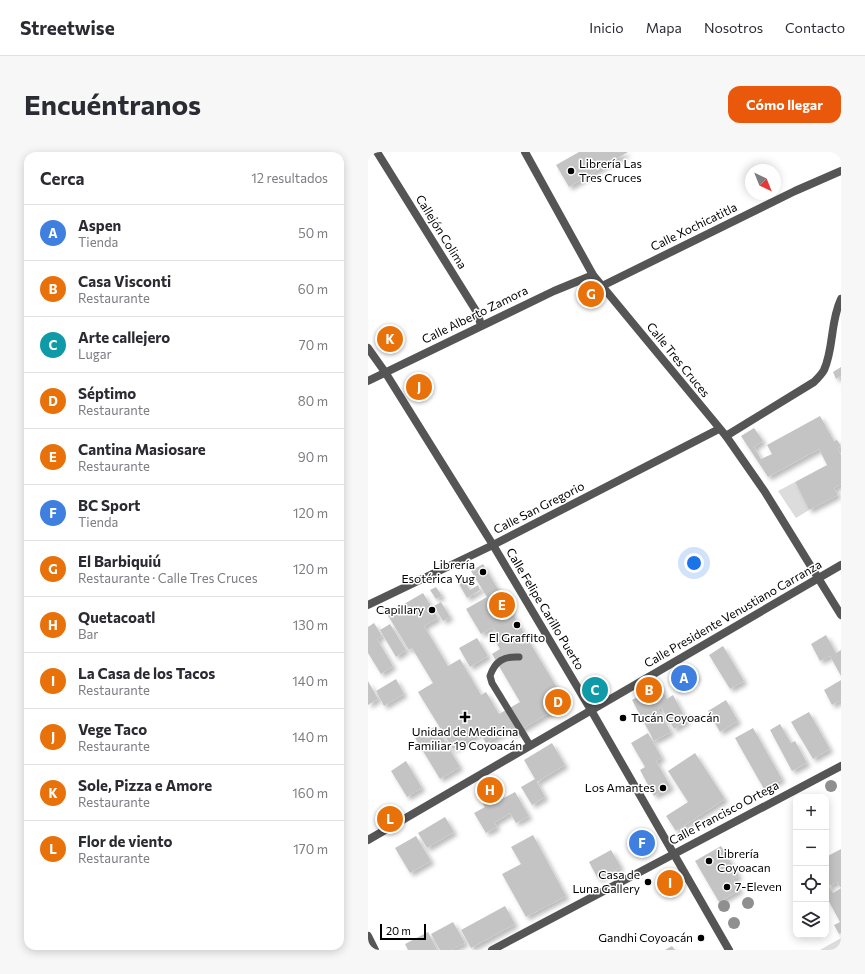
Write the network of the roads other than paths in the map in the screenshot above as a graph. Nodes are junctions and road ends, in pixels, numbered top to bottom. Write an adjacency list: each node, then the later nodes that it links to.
1 (377, 152): 7 (street, Callejón Colima)
2 (525, 152): 4 (street, Calle Tres Cruces)
3 (841, 171): 5 (street, Calle Xochicatitla)
4 (593, 275): 5 (street, Calle Tres Cruces); 7 (street, Calle Alberto Zamora)
5 (602, 286): 11 (street, Calle Tres Cruces)
6 (841, 300): 12 (street)
7 (481, 326): 9 (street, Calle Alberto Zamora)
8 (368, 348): 9 (street, Calle Felipe Carillo Puerto)
9 (385, 372): 10 (street, Calle Alberto Zamora); 13 (street, Calle Felipe Carillo Puerto)
10 (368, 381)
11 (718, 429): 12 (street, Calle Tres Cruces); 13 (street, Calle San Gregorio)
12 (726, 436): 15 (street, Calle Tres Cruces)
13 (493, 545): 16 (street, Calle San Gregorio); 19 (street, Calle Felipe Carillo Puerto)
14 (841, 565): 15 (street, Calle Presidente Venustiano Carranza)
15 (820, 578): 17 (street, Calle Tres Cruces); 19 (street, Calle Presidente Venustiano Carranza)
16 (368, 605)
17 (841, 615)
18 (519, 657): 20 (lane)
19 (591, 710): 20 (street, Calle Presidente Venustiano Carranza); 23 (street, Calle Felipe Carillo Puerto)
20 (530, 745): 22 (street, Calle Presidente Venustiano Carranza)
21 (841, 766): 23 (street, Calle Francisco Ortega)
22 (368, 840)
23 (674, 853): 26 (street, Calle Francisco Ortega); 27 (street, Calle Felipe Carillo Puerto)
24 (368, 936): 25 (street)
25 (375, 950)
26 (492, 950)
27 (729, 950)

